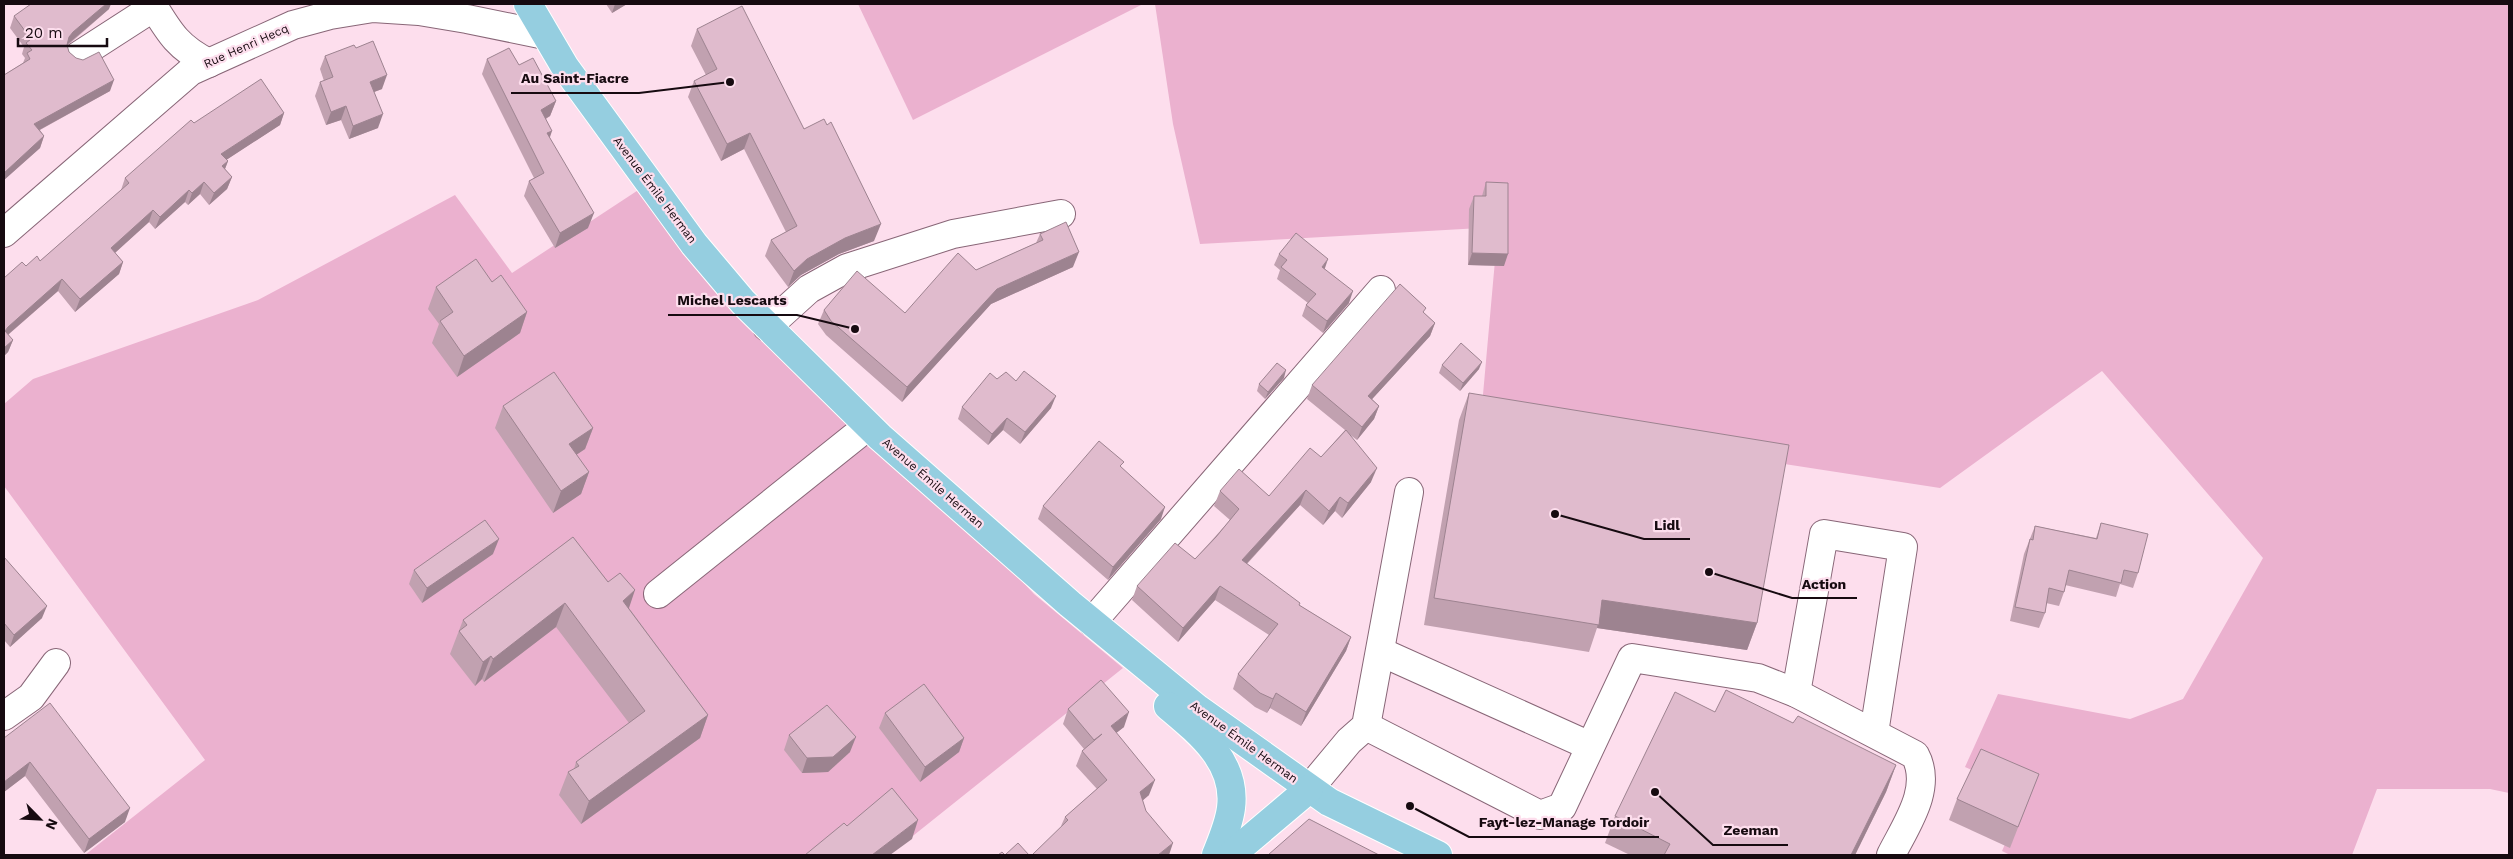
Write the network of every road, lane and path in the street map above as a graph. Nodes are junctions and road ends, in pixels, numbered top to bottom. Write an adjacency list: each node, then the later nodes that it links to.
1 (528, 4): 3 (main road, Avenue Émile Herman)
2 (153, 5): 4 (street); 5 (street)
3 (545, 35): 6 (street, Rue Henri Hecq); 11 (main road, Avenue Émile Herman)
4 (174, 40): 6 (street); 7 (street)
5 (78, 56)
6 (209, 63): 7 (street, Rue Henri Hecq)
7 (176, 85): 9 (street, Rue Henri Hecq)
8 (1061, 214): 11 (street)
9 (4, 233)
10 (1381, 290): 16 (street)
11 (767, 327): 12 (main road, Avenue Émile Herman)
12 (868, 426): 14 (main road, Avenue Émile Herman); 15 (street)
13 (1409, 492): 17 (street)
14 (978, 524): 16 (main road, Avenue Émile Herman); 25 (main road)
15 (658, 594)
16 (1092, 622): 24 (main road, Avenue Émile Herman)
17 (1381, 652): 21 (street); 23 (street)
18 (56, 663): 20 (street)
19 (1796, 693): 22 (street); 22 (street); 23 (street)
20 (4, 716)
21 (1366, 726): 23 (street); 24 (street)
22 (1874, 733): 28 (street)
23 (1590, 746)
24 (1309, 790): 26 (main road); 27 (main road, Avenue Émile Herman)
25 (1216, 855)
26 (1231, 855)
27 (1438, 855)
28 (1891, 855)

